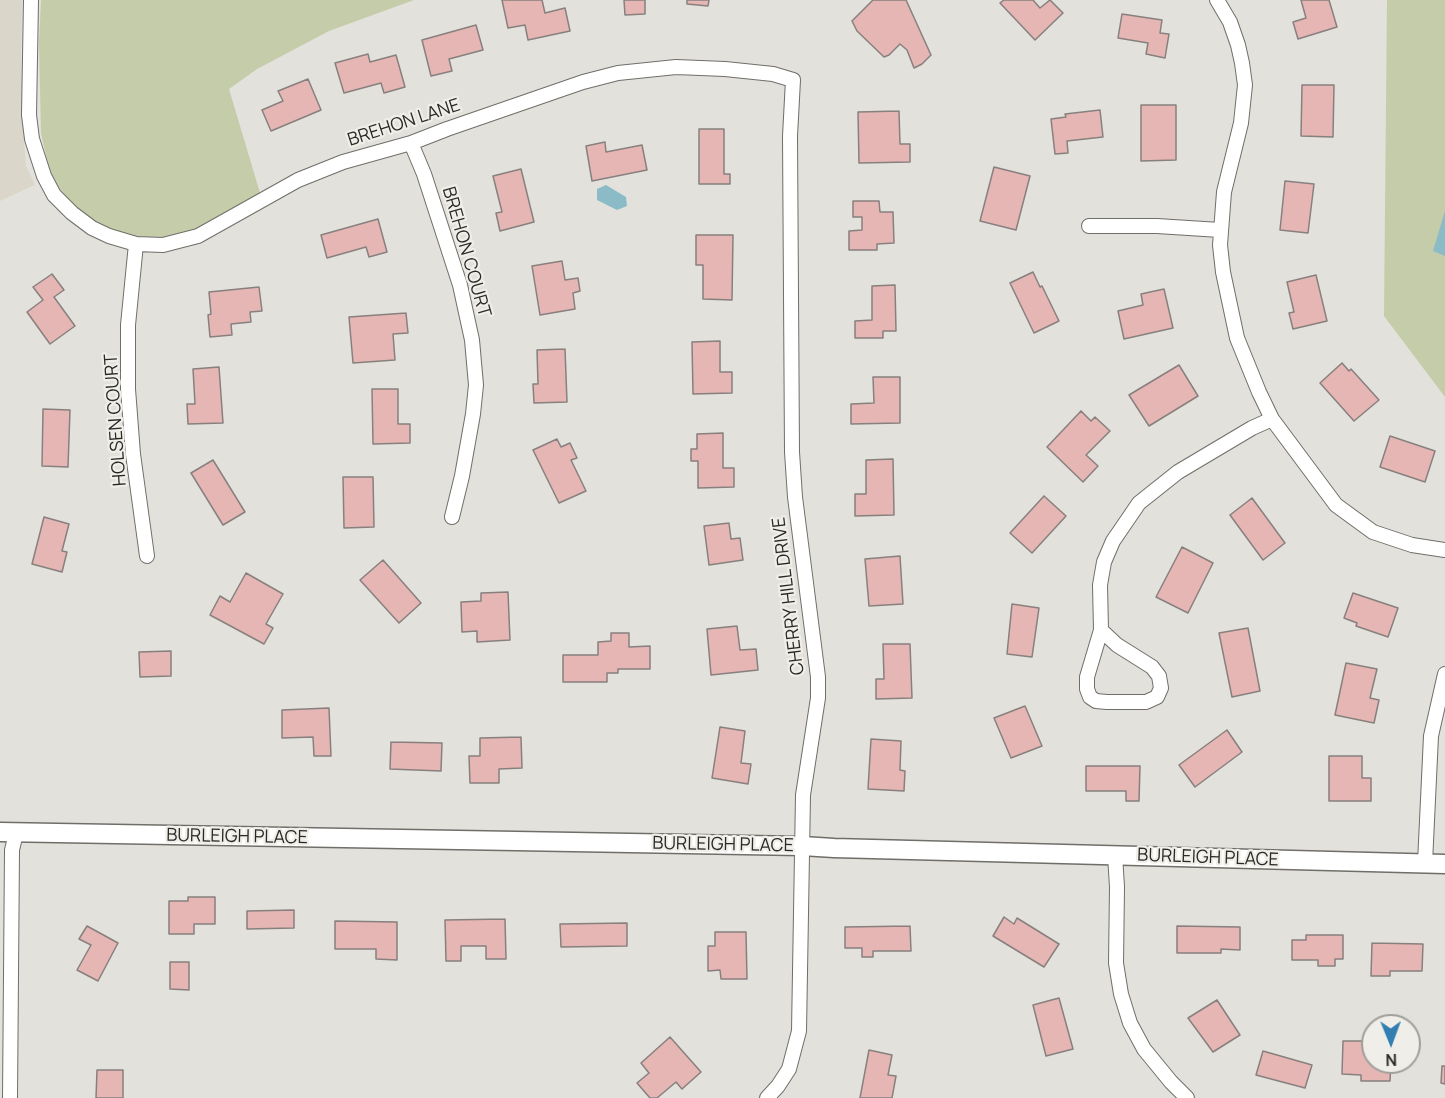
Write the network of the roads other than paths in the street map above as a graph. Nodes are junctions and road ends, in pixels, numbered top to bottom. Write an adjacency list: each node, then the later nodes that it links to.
1 (31, 0): 7 (street, BREHON LANE)
2 (1217, 0): 6 (street)
3 (793, 80): 4 (street, BREHON LANE); 15 (street, CHERRY HILL DRIVE)
4 (411, 143): 7 (street, BREHON LANE); 9 (street, BREHON COURT)
5 (1089, 226): 6 (street)
6 (1220, 230): 8 (street)
7 (136, 244): 11 (street, HOLSEN COURT)
8 (1272, 419): 10 (street); 12 (street)
9 (452, 517)
10 (1445, 550)
11 (147, 556)
12 (1101, 630): 12 (street)
13 (1445, 674): 17 (street)
14 (8, 833): 15 (street, BURLEIGH PLACE); 19 (street)
15 (802, 846): 16 (street, BURLEIGH PLACE); 20 (street, CHERRY HILL DRIVE)
16 (1116, 855): 17 (street, BURLEIGH PLACE); 21 (street)
17 (1425, 863): 18 (street, BURLEIGH PLACE)
18 (1445, 864)
19 (10, 1098)
20 (767, 1098)
21 (1187, 1098)

